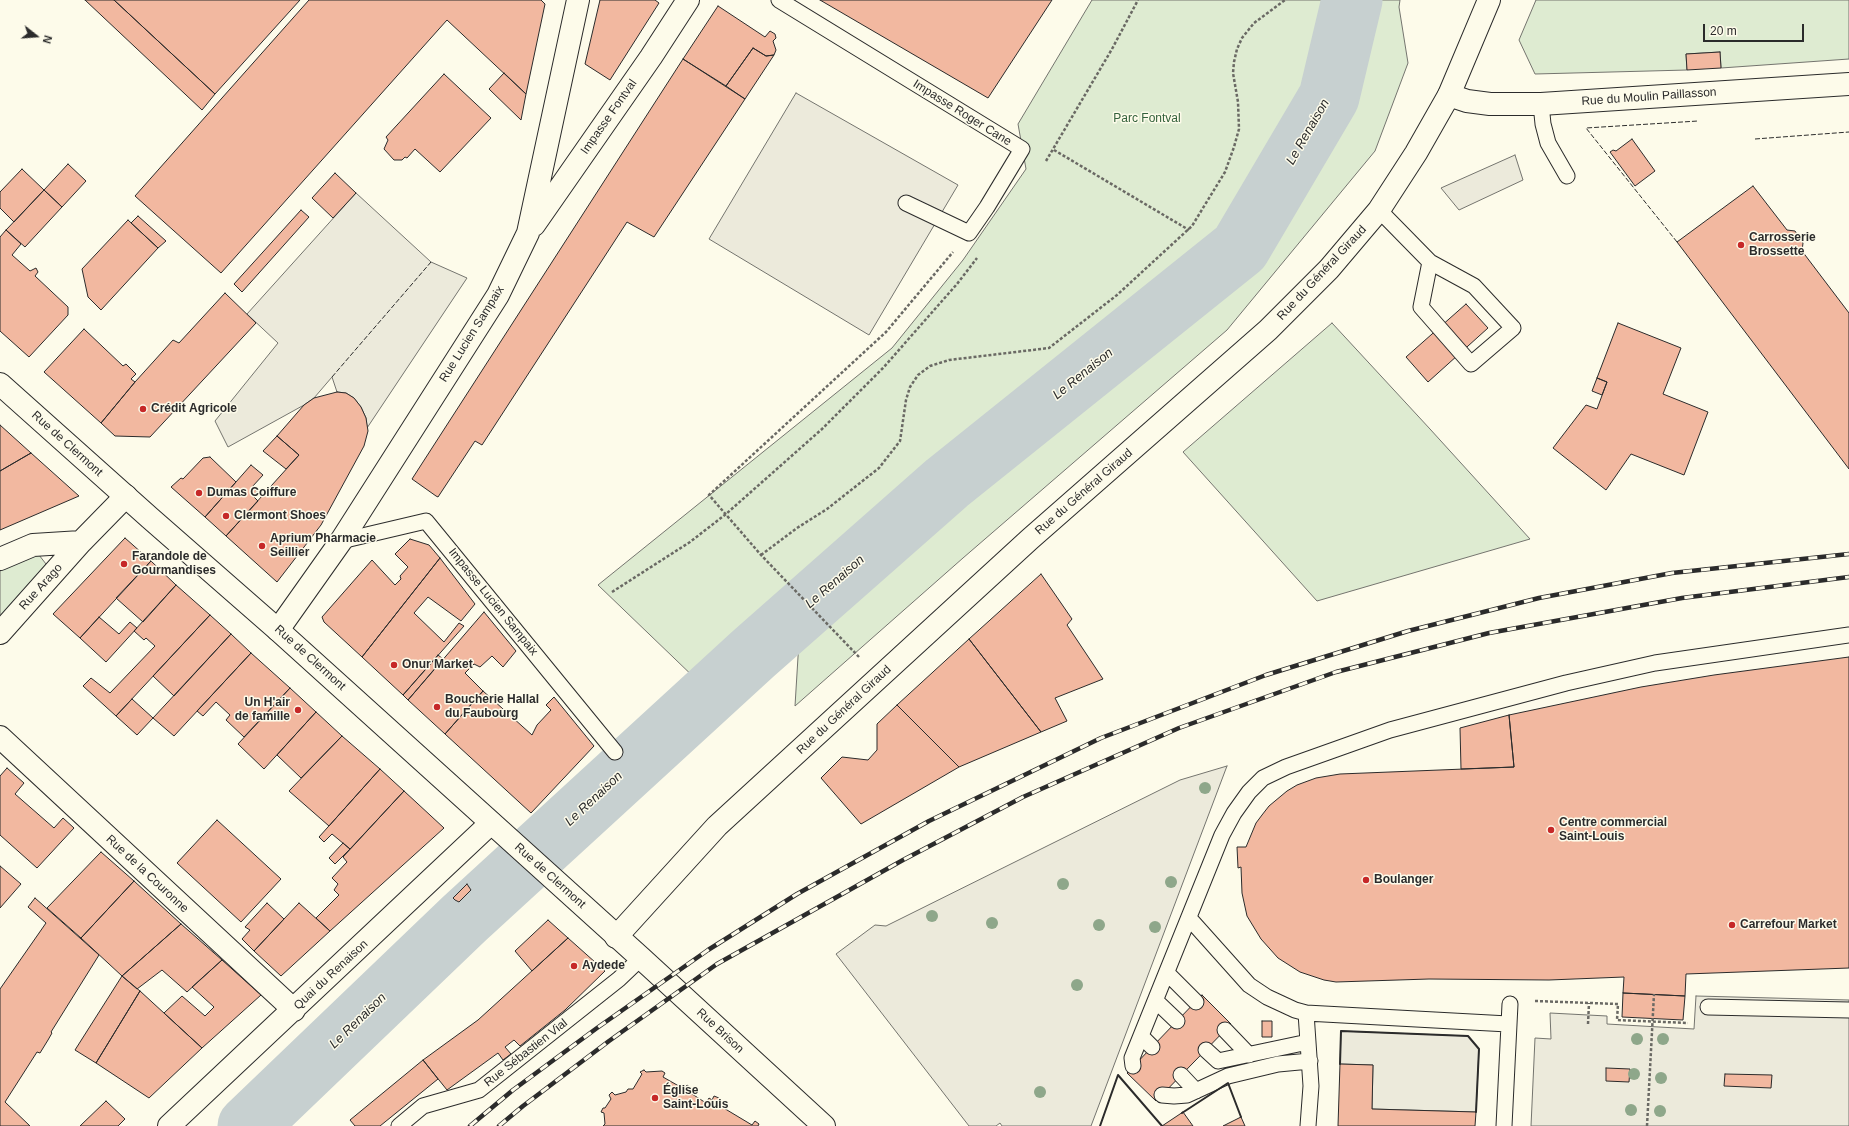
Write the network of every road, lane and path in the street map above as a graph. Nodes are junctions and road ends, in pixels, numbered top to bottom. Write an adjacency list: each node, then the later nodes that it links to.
1 (578, 0): 16 (street, Rue Lucien Sampaix)
2 (688, 0): 16 (street, Impasse Fontval)
3 (779, 0): 17 (lane, Impasse Roger Cane)
4 (1138, 0): 10 (path)
5 (1285, 0): 15 (path)
6 (1488, 0): 8 (street, Rue du Général Giraud)
7 (1849, 84): 9 (street, Rue du Moulin Paillasson)
8 (1449, 95): 9 (street, Rue du Moulin Paillasson); 14 (street, Rue du Général Giraud)
9 (1541, 104): 12 (lane)
10 (1054, 150): 11 (path); 15 (path)
11 (1045, 163)
12 (1568, 176)
13 (906, 203): 17 (lane)
14 (1379, 210): 19 (lane); 36 (street, Rue du Général Giraud)
15 (1189, 230): 25 (path)
16 (528, 233): 23 (street, Rue Lucien Sampaix)
17 (969, 233): 22 (path)
18 (981, 253): 22 (path)
19 (1430, 262): 19 (lane)
20 (0, 384): 21 (street, Rue de Clermont)
21 (126, 496): 24 (street, Rue Arago); 28 (street, Rue de Clermont)
22 (726, 514): 25 (path); 27 (path)
23 (341, 541): 28 (street, Rue Lucien Sampaix); 33 (lane, Impasse Lucien Sampaix)
24 (81, 542): 26 (street); 29 (street, Rue Arago)
25 (761, 555): 31 (path)
26 (0, 559)
27 (612, 592)
28 (278, 630): 34 (street, Rue de Clermont)
29 (0, 633)
30 (1849, 635): 35 (lane)
31 (840, 637)
32 (0, 737): 46 (street, Rue de la Couronne)
33 (615, 752)
34 (491, 823): 36 (street, Rue de Clermont); 46 (street, Quai du Renaison)
35 (1189, 918): 38 (lane); 48 (lane)
36 (616, 937): 37 (street, Rue Brison)
37 (641, 958): 64 (lane, Rue Sébastien Vial); 65 (street, Rue Brison)
38 (1168, 974): 40 (lane); 42 (lane)
39 (1654, 994): 51 (path)
40 (1156, 1000): 50 (lane); 59 (lane)
41 (1528, 1000): 43 (path)
42 (1196, 1002)
43 (1589, 1003): 51 (path); 53 (path)
44 (1510, 1004): 52 (lane)
45 (1708, 1007): 47 (lane)
46 (294, 1010): 63 (street, Quai du Renaison)
47 (1849, 1010)
48 (1306, 1013): 52 (lane); 55 (lane)
49 (1688, 1018): 51 (path)
50 (1177, 1021)
51 (1652, 1023): 68 (path)
52 (1508, 1024): 67 (lane)
53 (1588, 1024)
54 (1225, 1030): 57 (lane)
55 (1308, 1042): 57 (lane); 58 (lane)
56 (1206, 1050): 57 (lane)
57 (1249, 1055)
58 (1310, 1061): 61 (lane); 66 (lane)
59 (1133, 1066)
60 (1181, 1075): 61 (lane)
61 (1196, 1091): 62 (lane)
62 (1162, 1095)
63 (169, 1126)
64 (399, 1126)
65 (824, 1126)
66 (1308, 1126)
67 (1504, 1126)
68 (1647, 1126)

